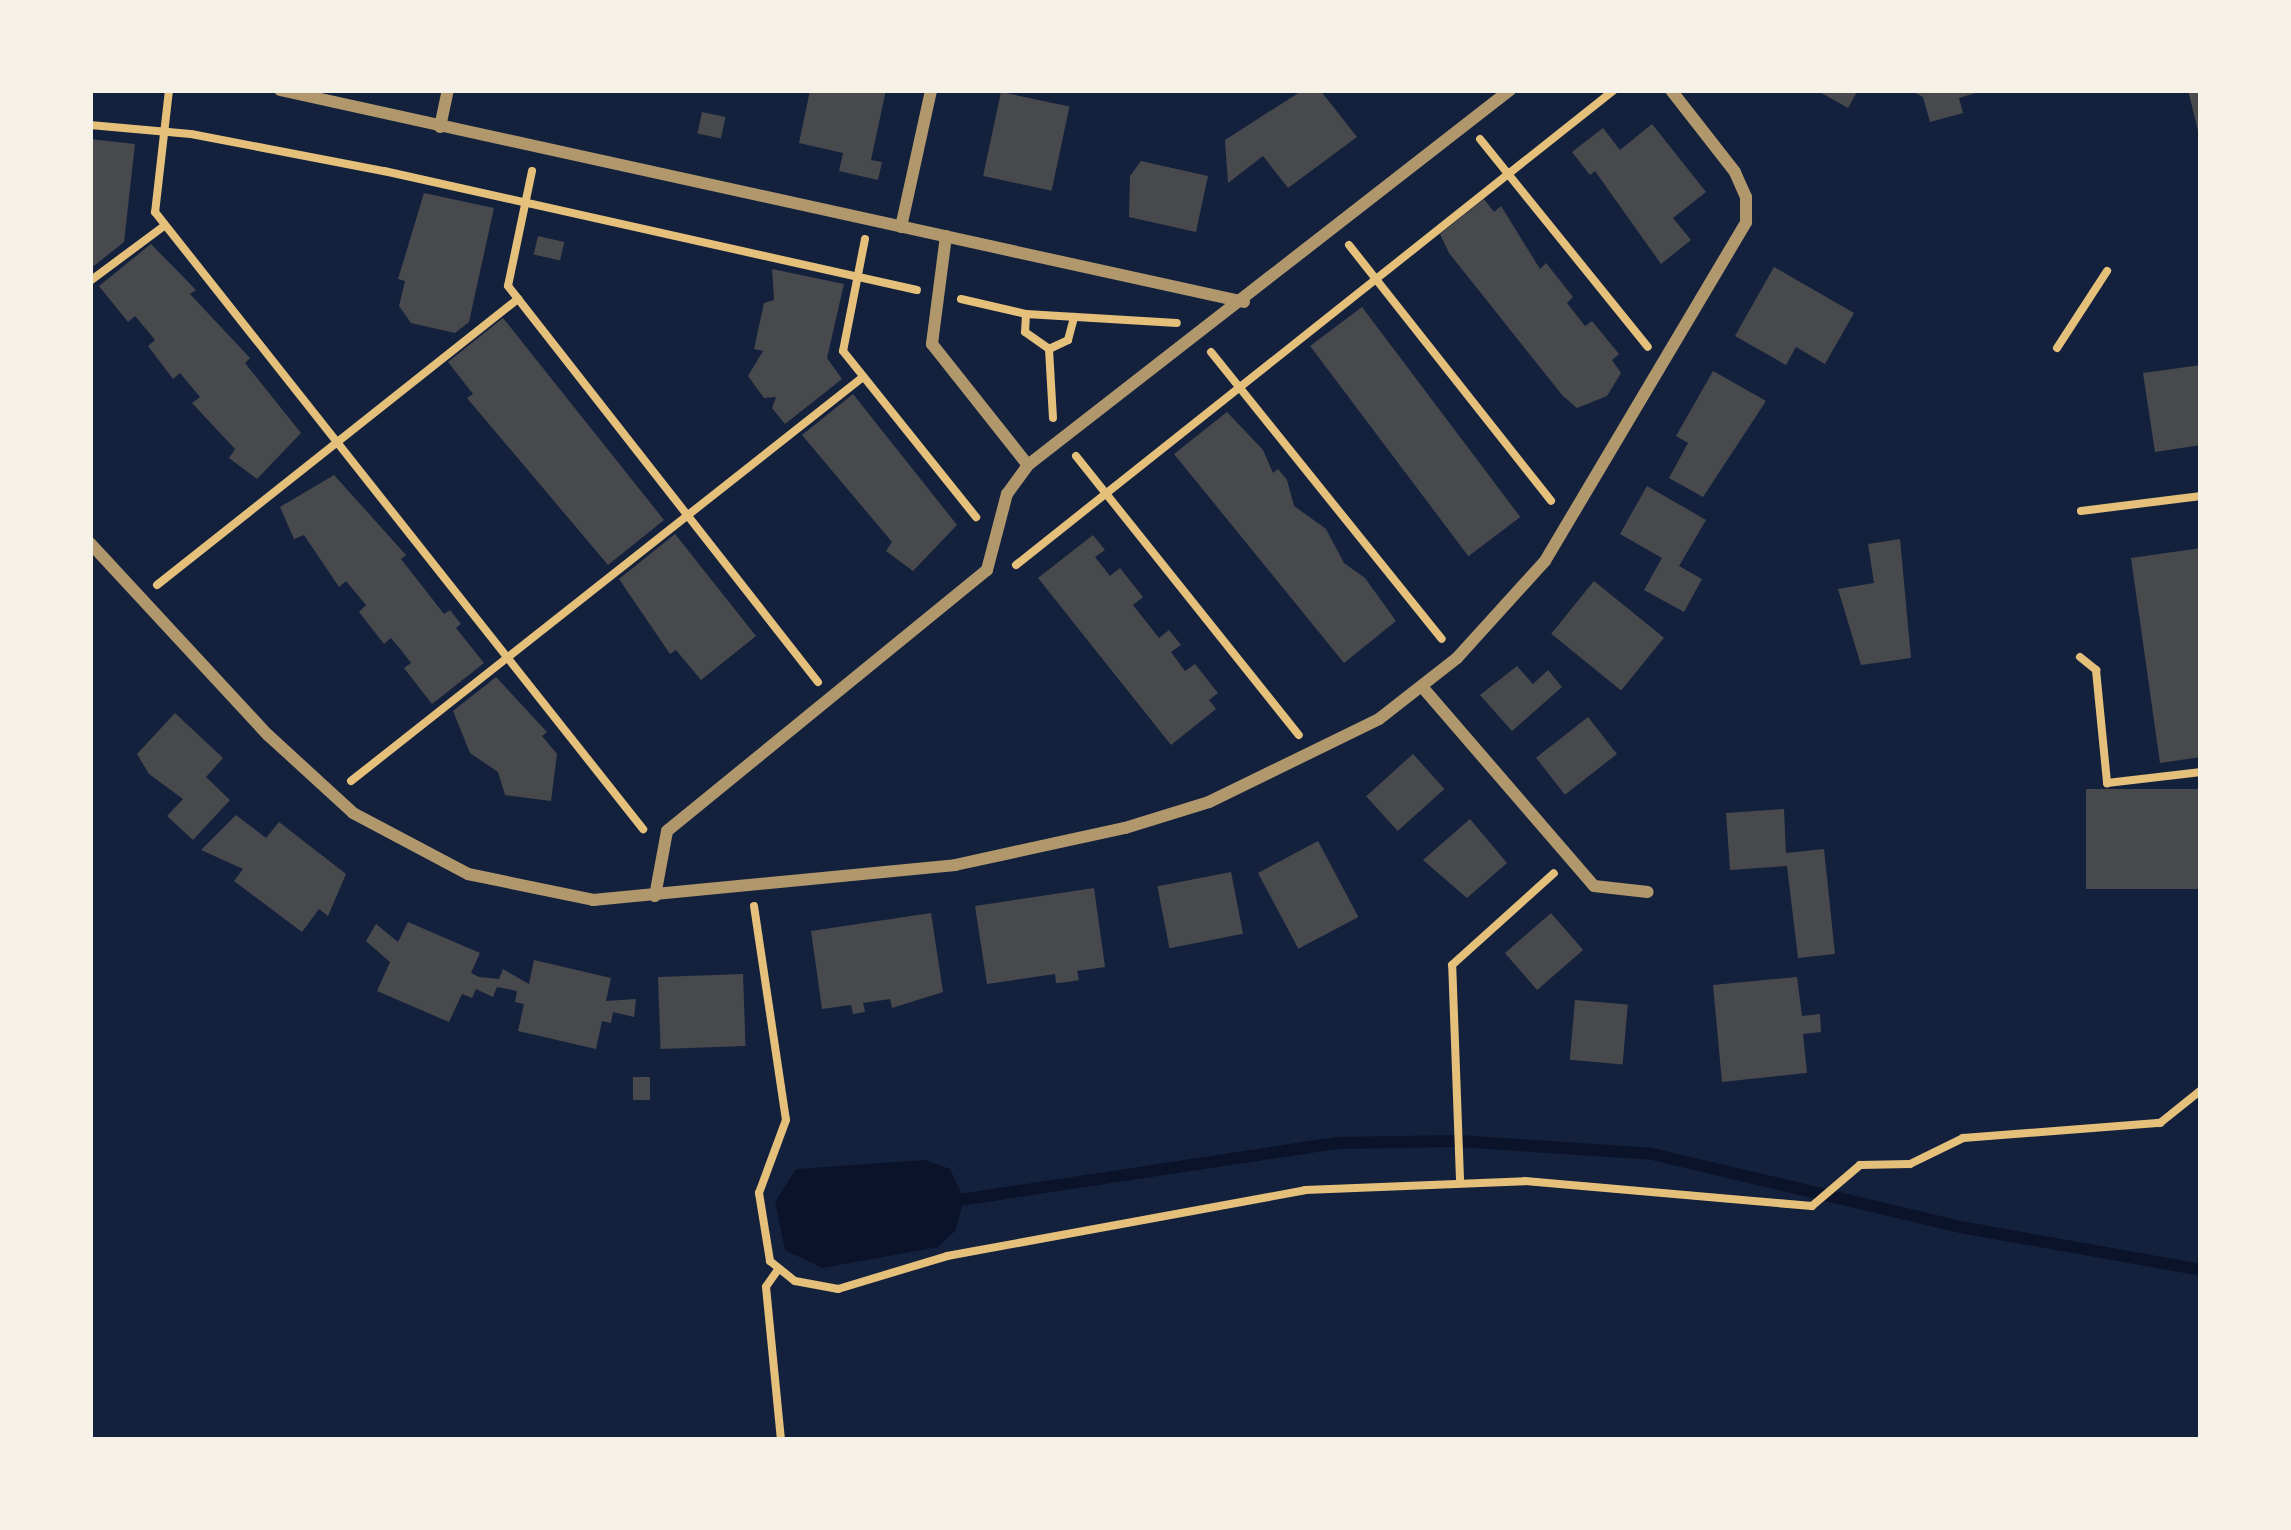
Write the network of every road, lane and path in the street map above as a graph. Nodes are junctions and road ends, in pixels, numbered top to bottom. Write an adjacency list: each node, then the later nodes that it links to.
1 (169, 90): 11 (path)
2 (280, 90): 10 (street)
3 (448, 90): 10 (street)
4 (931, 90): 17 (street)
5 (1510, 90): 8 (street)
6 (1614, 90): 13 (path)
7 (1671, 90): 31 (street)
8 (1468, 124): 13 (path); 18 (street)
9 (90, 125): 11 (path)
10 (440, 127): 12 (street)
11 (161, 131): 14 (path); 16 (path)
12 (537, 149): 14 (path); 15 (street)
13 (1508, 174): 22 (path); 31 (path)
14 (525, 205): 21 (path); 25 (path)
15 (868, 220): 17 (street); 21 (path)
16 (164, 226): 23 (path); 34 (path)
17 (901, 227): 19 (street)
18 (1336, 230): 22 (path); 26 (street)
19 (946, 236): 24 (street); 26 (street)
20 (2107, 272): 30 (path)
21 (858, 278): 24 (path); 32 (path)
22 (1374, 278): 33 (path); 40 (path)
23 (90, 281)
24 (934, 293): 27 (path); 35 (street)
25 (518, 299): 34 (path); 39 (path)
26 (1244, 302): 29 (street)
27 (1026, 314): 28 (path); 28 (path)
28 (1074, 317): 29 (path)
29 (1198, 337): 33 (path); 35 (street)
30 (2057, 348)
31 (1664, 368): 40 (street)
32 (863, 376): 39 (path); 41 (path)
33 (1240, 386): 36 (path); 47 (path)
34 (339, 440): 44 (path); 46 (path)
35 (1028, 465): 41 (street)
36 (1107, 492): 43 (path); 50 (path)
37 (2201, 496): 38 (path)
38 (2081, 512)
39 (691, 514): 46 (path); 49 (path)
40 (1571, 526): 47 (street)
41 (996, 541): 43 (street)
42 (90, 543): 44 (street)
43 (987, 570): 49 (street)
44 (140, 598): 52 (street)
45 (2080, 657): 51 (path)
46 (512, 658): 52 (path); 53 (path)
47 (1457, 658): 48 (street)
48 (1424, 689): 50 (street); 54 (street)
49 (830, 698): 53 (street)
50 (1315, 754): 55 (street)
51 (2201, 772)
52 (332, 795): 57 (street)
53 (662, 854): 57 (street)
54 (1569, 861): 56 (street); 59 (path)
55 (751, 887): 57 (street); 60 (path)
56 (1648, 892)
57 (655, 896)
58 (2201, 1090): 59 (path)
59 (1460, 1179): 60 (path)
60 (777, 1271): 61 (path)
61 (781, 1440)

